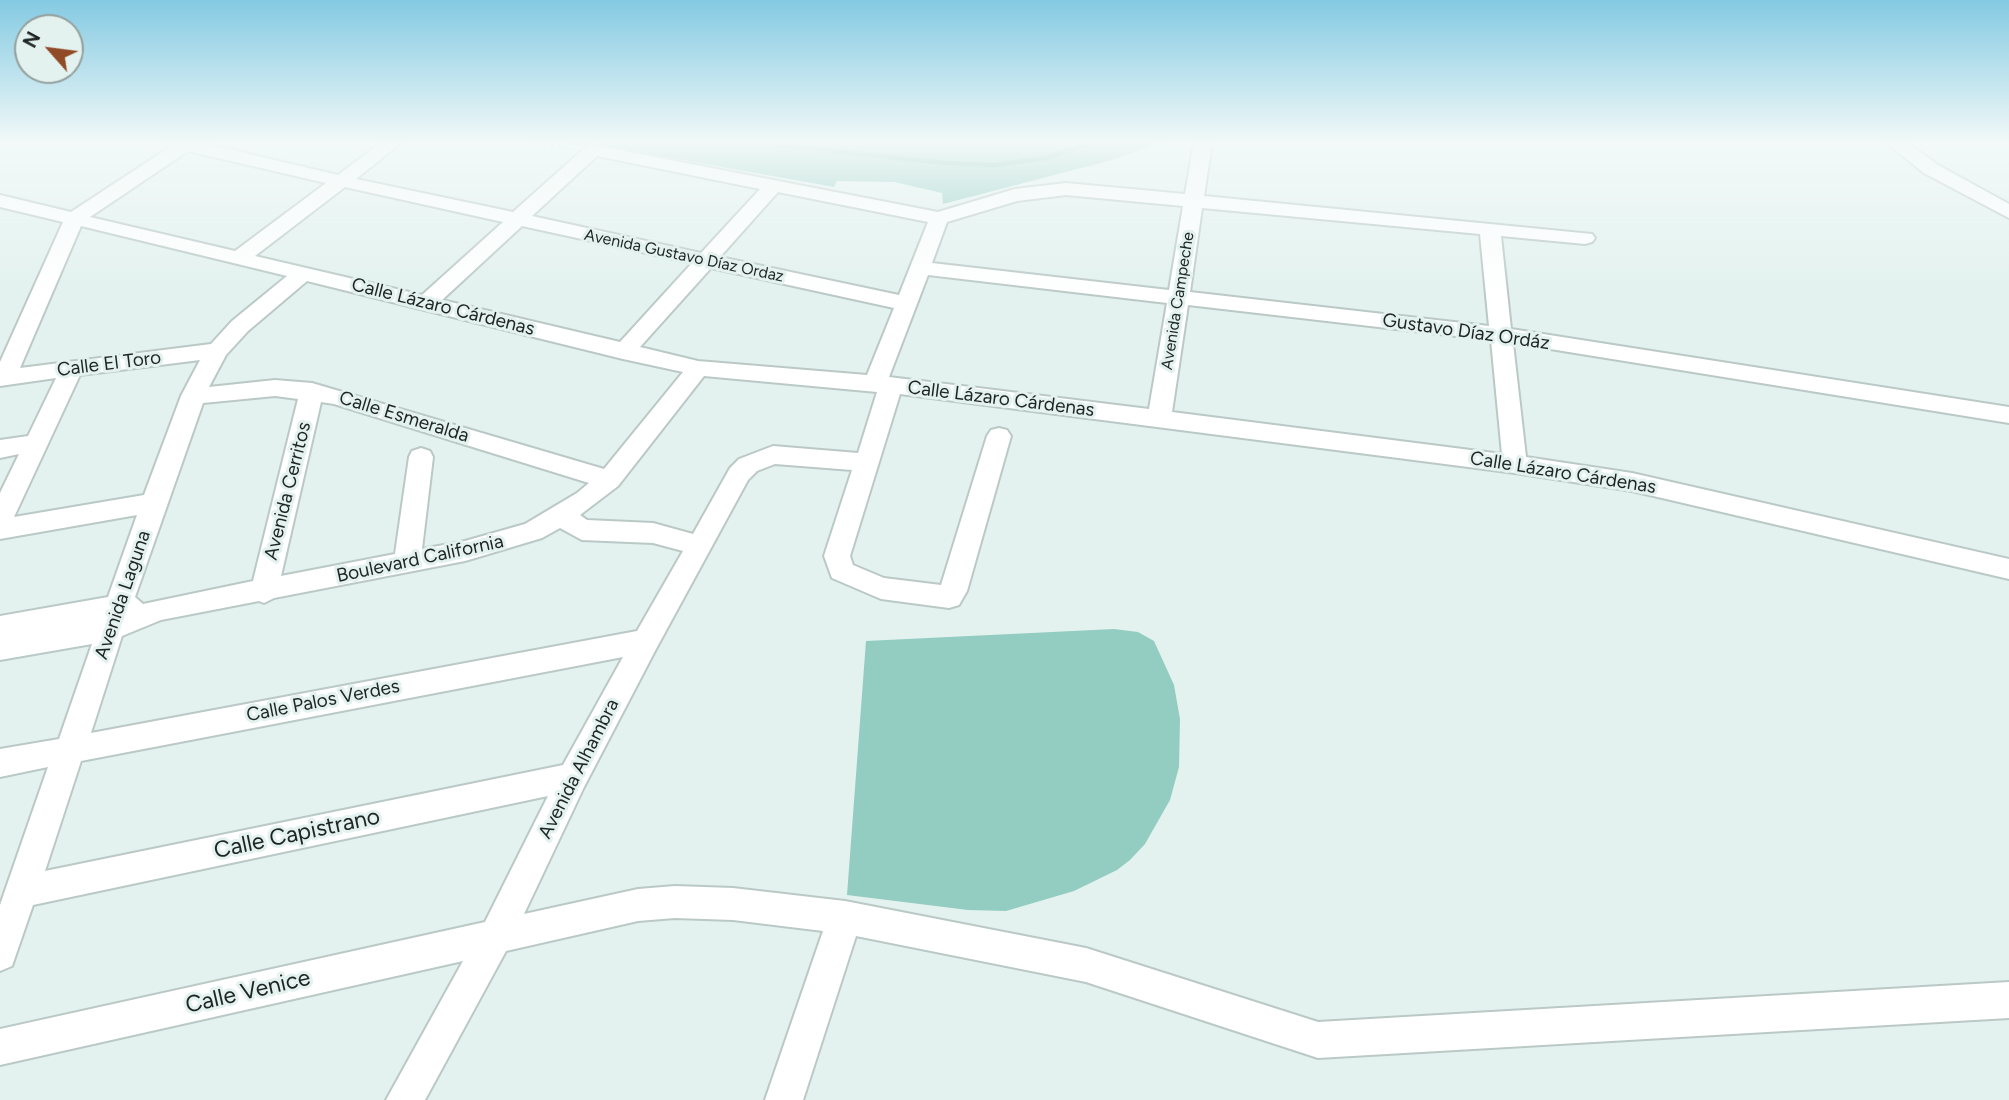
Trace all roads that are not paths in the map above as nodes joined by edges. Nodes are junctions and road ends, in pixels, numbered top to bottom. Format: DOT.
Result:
graph roads {
  1 [pos="110,193"];
  2 [pos="325,193"];
  3 [pos="398,193"];
  4 [pos="545,193"];
  5 [pos="766,193"];
  6 [pos="816,193"];
  7 [pos="1026,193"];
  8 [pos="1125,193"];
  9 [pos="1195,193"];
  10 [pos="1975,193"];
  11 [pos="1194,200"];
  12 [pos="0,201"];
  13 [pos="2009,212"];
  14 [pos="75,218"];
  15 [pos="939,218"];
  16 [pos="517,219"];
  17 [pos="1490,231"];
  18 [pos="1585,238"];
  19 [pos="239,258"];
  20 [pos="706,260"];
  21 [pos="921,268"];
  22 [pos="304,273"];
  23 [pos="1178,297"];
  24 [pos="426,303"];
  25 [pos="908,304"];
  26 [pos="1501,334"];
  27 [pos="218,350"];
  28 [pos="623,352"];
  29 [pos="698,368"];
  30 [pos="71,370"];
  31 [pos="2,378"];
  32 [pos="883,385"];
  33 [pos="312,391"];
  34 [pos="193,396"];
  35 [pos="2009,415"];
  36 [pos="1159,419"];
  37 [pos="999,436"];
  38 [pos="36,443"];
  39 [pos="0,449"];
  40 [pos="421,457"];
  41 [pos="867,462"];
  42 [pos="1515,464"];
  43 [pos="609,480"];
  44 [pos="154,503"];
  45 [pos="562,516"];
  46 [pos="0,519"];
  47 [pos="0,529"];
  48 [pos="698,545"];
  49 [pos="407,563"];
  50 [pos="2009,569"];
  51 [pos="264,592"];
  52 [pos="115,617"];
  53 [pos="0,627"];
  54 [pos="646,641"];
  55 [pos="0,648"];
  56 [pos="70,749"];
  57 [pos="0,763"];
  58 [pos="573,777"];
  59 [pos="21,892"];
  60 [pos="845,917"];
  61 [pos="496,936"];
  62 [pos="0,954"];
  63 [pos="2009,1000"];
  64 [pos="0,1047"];
  65 [pos="405,1100"];
  66 [pos="784,1100"];
  1 -- 14 [label="street"];
  2 -- 19 [label="street"];
  3 -- 16 [label="street, Avenida Gustavo Díaz Ordaz"];
  4 -- 16 [label="street"];
  5 -- 20 [label="street"];
  6 -- 15 [label="street"];
  7 -- 15 [label="street"];
  8 -- 11 [label="street"];
  9 -- 11 [label="street, Avenida Campeche"];
  10 -- 13 [label="street"];
  11 -- 17 [label="street"];
  11 -- 23 [label="street, Avenida Campeche"];
  12 -- 14 [label="street, Calle Lázaro Cárdenas"];
  14 -- 19 [label="street, Calle Lázaro Cárdenas"];
  14 -- 31 [label="street"];
  15 -- 21 [label="street"];
  16 -- 20 [label="street, Avenida Gustavo Díaz Ordaz"];
  16 -- 24 [label="street"];
  17 -- 18 [label="street"];
  17 -- 26 [label="street"];
  19 -- 22 [label="street, Calle Lázaro Cárdenas"];
  20 -- 25 [label="street, Avenida Gustavo Díaz Ordaz"];
  20 -- 28 [label="street"];
  21 -- 23 [label="street, Gustavo Díaz Ordáz"];
  21 -- 25 [label="street"];
  22 -- 24 [label="street, Calle Lázaro Cárdenas"];
  22 -- 27 [label="street, Avenida Laguna"];
  23 -- 26 [label="street, Gustavo Díaz Ordáz"];
  23 -- 36 [label="street, Avenida Campeche"];
  24 -- 28 [label="street, Calle Lázaro Cárdenas"];
  25 -- 32 [label="street"];
  26 -- 35 [label="street, Gustavo Díaz Ordáz"];
  26 -- 42 [label="street"];
  27 -- 30 [label="street, Calle El Toro"];
  27 -- 34 [label="street, Avenida Laguna"];
  28 -- 29 [label="street, Calle Lázaro Cárdenas"];
  29 -- 32 [label="street, Calle Lázaro Cárdenas"];
  29 -- 43 [label="street, Boulevard California"];
  30 -- 31 [label="street, Calle El Toro"];
  30 -- 38 [label="street"];
  32 -- 36 [label="street, Calle Lázaro Cárdenas"];
  32 -- 41 [label="street"];
  33 -- 34 [label="street, Calle Esmeralda"];
  33 -- 43 [label="street, Calle Esmeralda"];
  33 -- 51 [label="street, Avenida Cerritos"];
  34 -- 44 [label="street, Avenida Laguna"];
  36 -- 42 [label="street, Calle Lázaro Cárdenas"];
  37 -- 41 [label="street"];
  38 -- 39 [label="street"];
  38 -- 46 [label="street"];
  40 -- 49 [label="street"];
  41 -- 48 [label="street, Avenida Alhambra"];
  42 -- 50 [label="street, Calle Lázaro Cárdenas"];
  43 -- 45 [label="street, Boulevard California"];
  44 -- 47 [label="street"];
  44 -- 52 [label="street, Avenida Laguna"];
  45 -- 48 [label="street"];
  45 -- 49 [label="street, Boulevard California"];
  48 -- 54 [label="street, Avenida Alhambra"];
  49 -- 51 [label="street, Boulevard California"];
  51 -- 52 [label="street, Boulevard California"];
  52 -- 53 [label="street, Boulevard California"];
  52 -- 55 [label="street, Boulevard California"];
  52 -- 56 [label="street, Avenida Laguna"];
  54 -- 56 [label="street, Calle Palos Verdes"];
  54 -- 58 [label="street, Avenida Alhambra"];
  56 -- 57 [label="street, Calle Palos Verdes"];
  56 -- 59 [label="street, Avenida Laguna"];
  58 -- 59 [label="street, Calle Capistrano"];
  58 -- 61 [label="street, Avenida Alhambra"];
  59 -- 62 [label="street, Avenida Laguna"];
  60 -- 61 [label="street, Calle Venice"];
  60 -- 63 [label="street, Calle Venice"];
  60 -- 66 [label="street"];
  61 -- 64 [label="street, Calle Venice"];
  61 -- 65 [label="street, Avenida Alhambra"];
}
